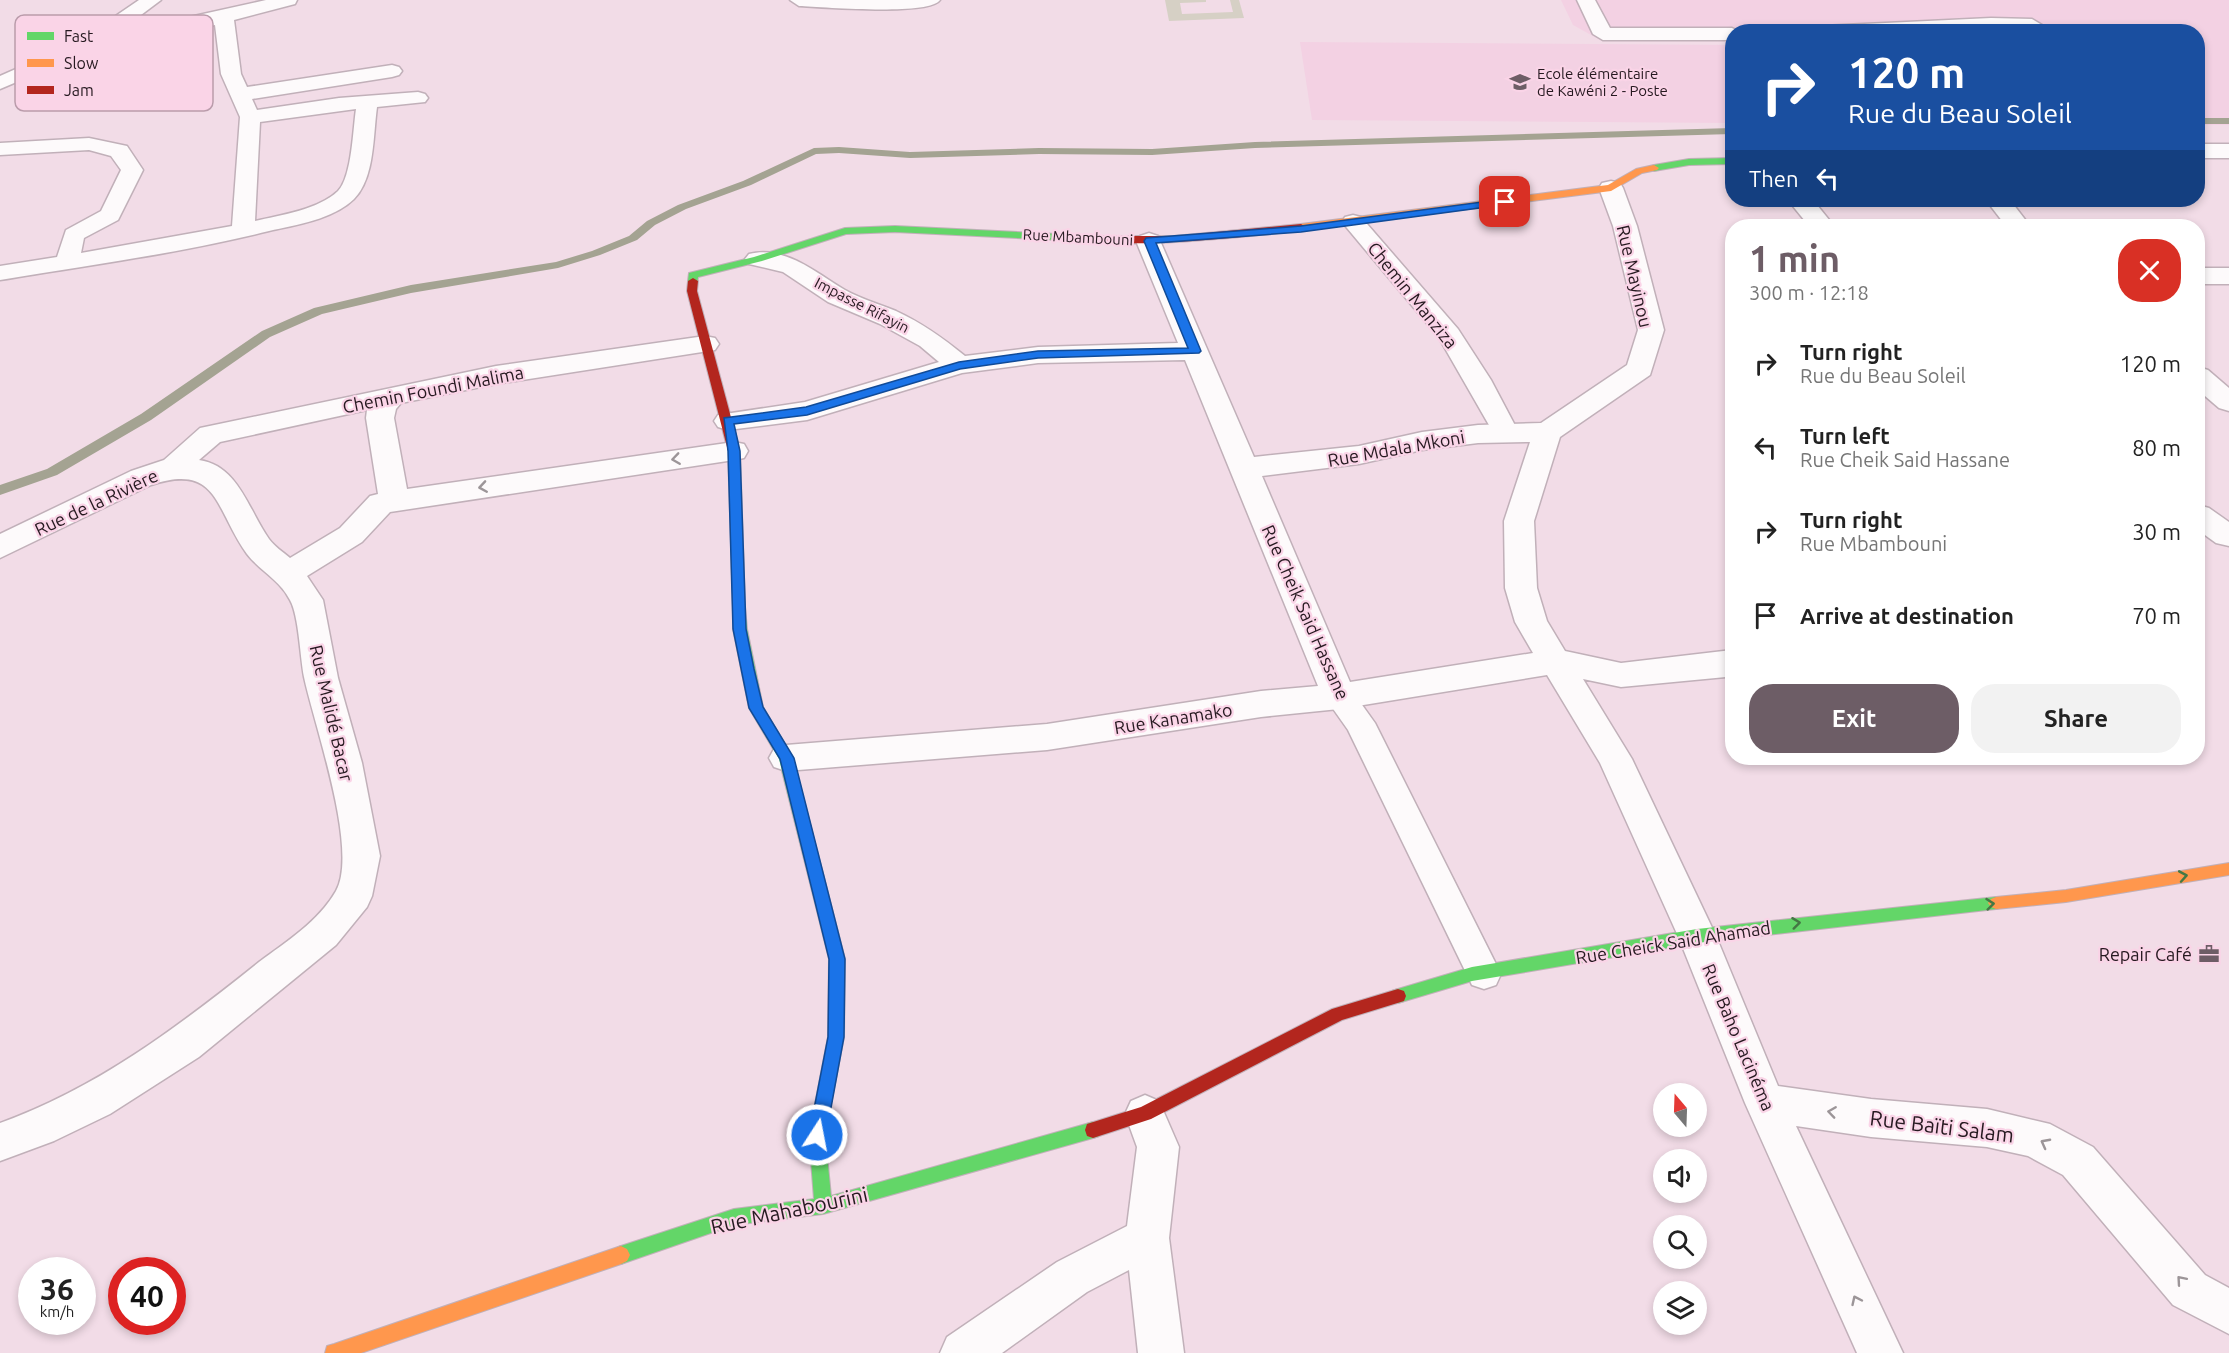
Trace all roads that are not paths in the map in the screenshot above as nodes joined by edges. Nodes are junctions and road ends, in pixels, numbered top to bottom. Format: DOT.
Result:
graph roads {
  1 [pos="152,0"];
  2 [pos="288,0"];
  3 [pos="799,0"];
  4 [pos="931,0"];
  5 [pos="1586,0"];
  6 [pos="130,15"];
  7 [pos="224,17"];
  8 [pos="213,19"];
  9 [pos="1725,34"];
  10 [pos="392,71"];
  11 [pos="15,76"];
  12 [pos="0,83"];
  13 [pos="238,95"];
  14 [pos="418,98"];
  15 [pos="367,102"];
  16 [pos="250,117"];
  17 [pos="0,149"];
  18 [pos="2205,151"];
  19 [pos="2229,151"];
  20 [pos="1725,160"];
  21 [pos="1611,188"];
  22 [pos="1806,207"];
  23 [pos="2003,207"];
  24 [pos="1816,219"];
  25 [pos="2013,219"];
  26 [pos="1353,222"];
  27 [pos="243,230"];
  28 [pos="1149,241"];
  29 [pos="758,259"];
  30 [pos="67,261"];
  31 [pos="0,273"];
  32 [pos="2205,276"];
  33 [pos="2229,276"];
  34 [pos="705,344"];
  35 [pos="1195,351"];
  36 [pos="959,365"];
  37 [pos="2205,382"];
  38 [pos="393,395"];
  39 [pos="2229,402"];
  40 [pos="728,421"];
  41 [pos="1547,432"];
  42 [pos="1506,433"];
  43 [pos="734,451"];
  44 [pos="174,467"];
  45 [pos="1244,468"];
  46 [pos="394,500"];
  47 [pos="2205,523"];
  48 [pos="2218,538"];
  49 [pos="0,548"];
  50 [pos="288,573"];
  51 [pos="1558,661"];
  52 [pos="1725,665"];
  53 [pos="1339,696"];
  54 [pos="786,758"];
  55 [pos="2229,869"];
  56 [pos="1697,936"];
  57 [pos="1484,974"];
  58 [pos="1766,1103"];
  59 [pos="1144,1114"];
  60 [pos="0,1142"];
  61 [pos="823,1206"];
  62 [pos="1147,1238"];
  63 [pos="2229,1312"];
  64 [pos="334,1353"];
  65 [pos="963,1353"];
  66 [pos="1161,1353"];
  67 [pos="1880,1353"];
  1 -- 6 [label="lane"];
  2 -- 7 [label="lane"];
  3 -- 4 [label="lane"];
  5 -- 9 [label="lane"];
  7 -- 8 [label="lane"];
  7 -- 13 [label="lane"];
  10 -- 13 [label="lane"];
  11 -- 12 [label="lane"];
  13 -- 16 [label="lane"];
  14 -- 15 [label="lane"];
  15 -- 16 [label="lane"];
  15 -- 27 [label="lane"];
  16 -- 27 [label="lane"];
  17 -- 30 [label="lane"];
  18 -- 19 [label="street"];
  20 -- 21 [label="street"];
  21 -- 26 [label="street, Rue Mbambouni"];
  21 -- 41 [label="street, Rue Mayinou"];
  22 -- 24 [label="street"];
  23 -- 25 [label="street"];
  26 -- 28 [label="street, Rue Mbambouni"];
  26 -- 42 [label="lane, Chemin Manziza"];
  27 -- 30 [label="lane"];
  28 -- 29 [label="street, Rue Mbambouni"];
  28 -- 35 [label="street, Rue Cheik Said Hassane"];
  29 -- 34 [label="street, Rue Mbambouni"];
  29 -- 36 [label="street, Impasse Rifayin"];
  30 -- 31 [label="lane"];
  32 -- 33 [label="street"];
  34 -- 38 [label="street, Chemin Foundi Malima"];
  34 -- 40 [label="street"];
  35 -- 36 [label="street"];
  35 -- 45 [label="street, Rue Cheik Said Hassane"];
  36 -- 40 [label="street"];
  37 -- 39 [label="street"];
  38 -- 44 [label="street, Chemin Foundi Malima"];
  38 -- 46 [label="street"];
  40 -- 43 [label="street"];
  41 -- 42 [label="street, Rue Mdala Mkoni"];
  41 -- 51 [label="street"];
  42 -- 45 [label="street, Rue Mdala Mkoni"];
  43 -- 46 [label="street, one-way"];
  43 -- 54 [label="street"];
  44 -- 49 [label="street, Rue de la Rivière"];
  44 -- 50 [label="street, Rue de la Rivière"];
  45 -- 53 [label="street, Rue Cheik Said Hassane"];
  46 -- 50 [label="street"];
  47 -- 48 [label="street"];
  50 -- 60 [label="street, Rue Malidé Bacar"];
  51 -- 52 [label="street"];
  51 -- 53 [label="street, Rue Kanamako"];
  51 -- 56 [label="street, Rue Baho Lacinéma"];
  53 -- 54 [label="street, Rue Kanamako"];
  53 -- 57 [label="lane, Rue Cheik Said Hassane"];
  54 -- 61 [label="street"];
  56 -- 55 [label="street, Rue Cheick Said Ahamad, one-way"];
  56 -- 57 [label="street, Rue Cheick Said Ahamad"];
  56 -- 58 [label="street, Rue Baho Lacinéma"];
  57 -- 59 [label="street, Rue Cheick Said Ahamad"];
  63 -- 58 [label="street, Rue Baïti Salam, one-way"];
  67 -- 58 [label="street, Rue Baho Lacinéma, one-way"];
  59 -- 61 [label="street, Rue Mahabourini"];
  59 -- 62 [label="street"];
  61 -- 64 [label="street, Rue Mahabourini"];
  62 -- 65 [label="street"];
  62 -- 66 [label="street"];
}
